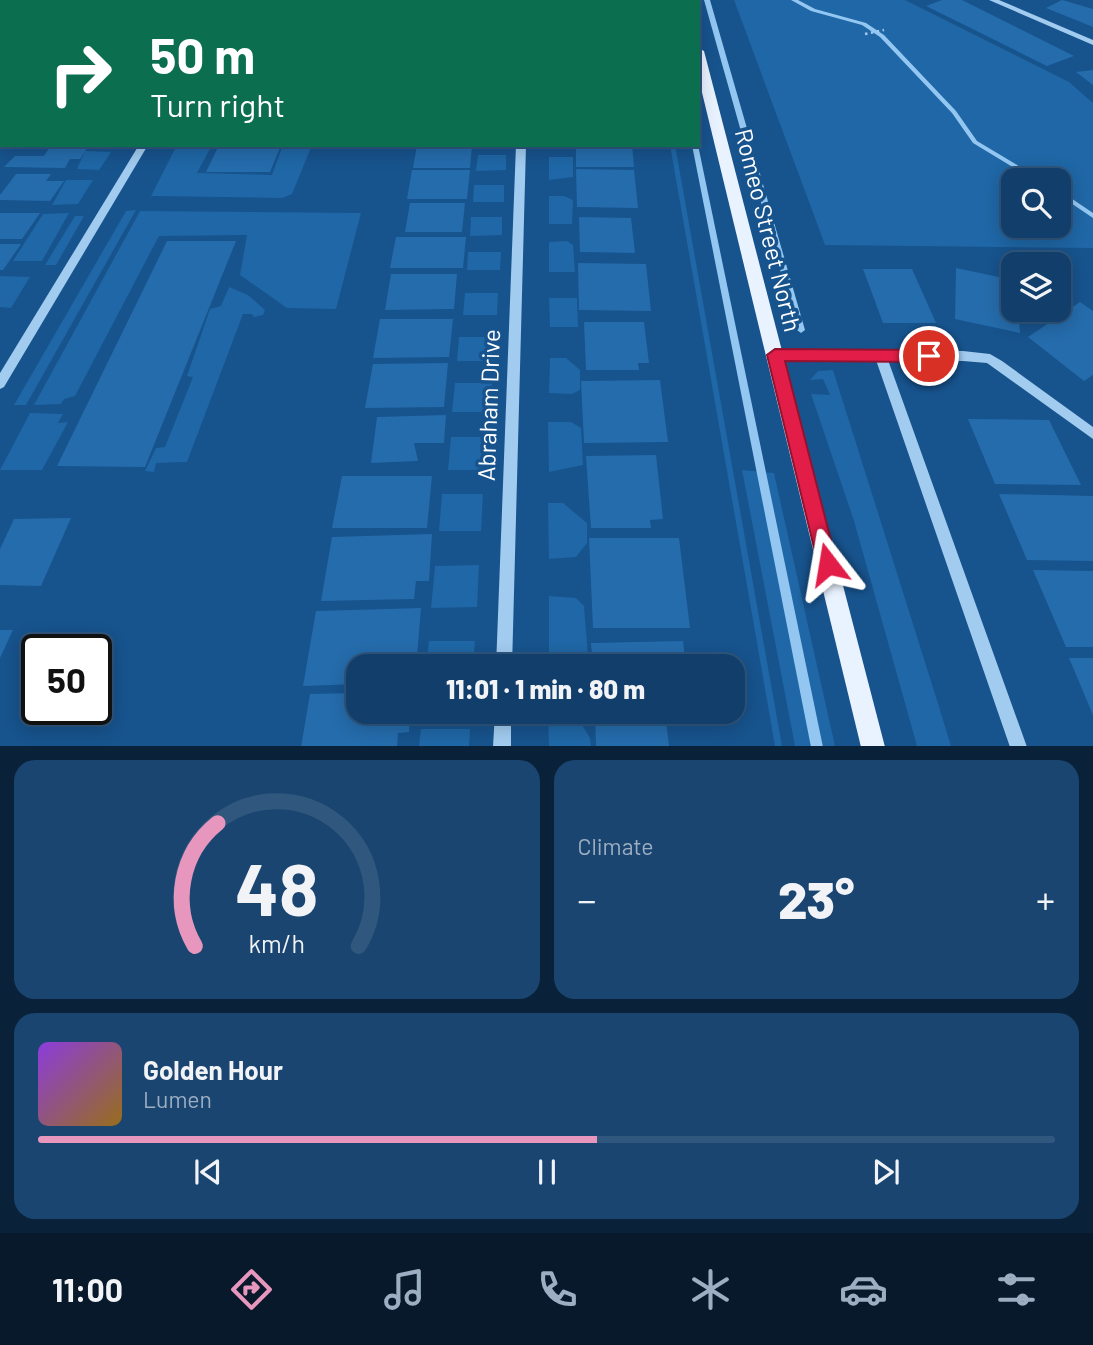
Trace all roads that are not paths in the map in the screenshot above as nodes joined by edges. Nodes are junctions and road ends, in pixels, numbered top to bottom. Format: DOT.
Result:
graph roads {
  1 [pos="993,0"];
  2 [pos="1093,43"];
  3 [pos="700,59"];
  4 [pos="143,147"];
  5 [pos="521,147"];
  6 [pos="775,355"];
  7 [pos="881,357"];
  8 [pos="0,384"];
  9 [pos="1093,434"];
  10 [pos="504,654"];
  11 [pos="503,724"];
  12 [pos="502,746"];
  13 [pos="873,746"];
  14 [pos="1019,746"];
  1 -- 2 [label="street"];
  3 -- 6 [label="main road, Romeo Street North"];
  4 -- 8 [label="street"];
  5 -- 10 [label="street, Abraham Drive"];
  6 -- 7 [label="street"];
  6 -- 13 [label="main road, Romeo Street North"];
  7 -- 9 [label="street"];
  7 -- 14 [label="street"];
  11 -- 12 [label="street"];
}
